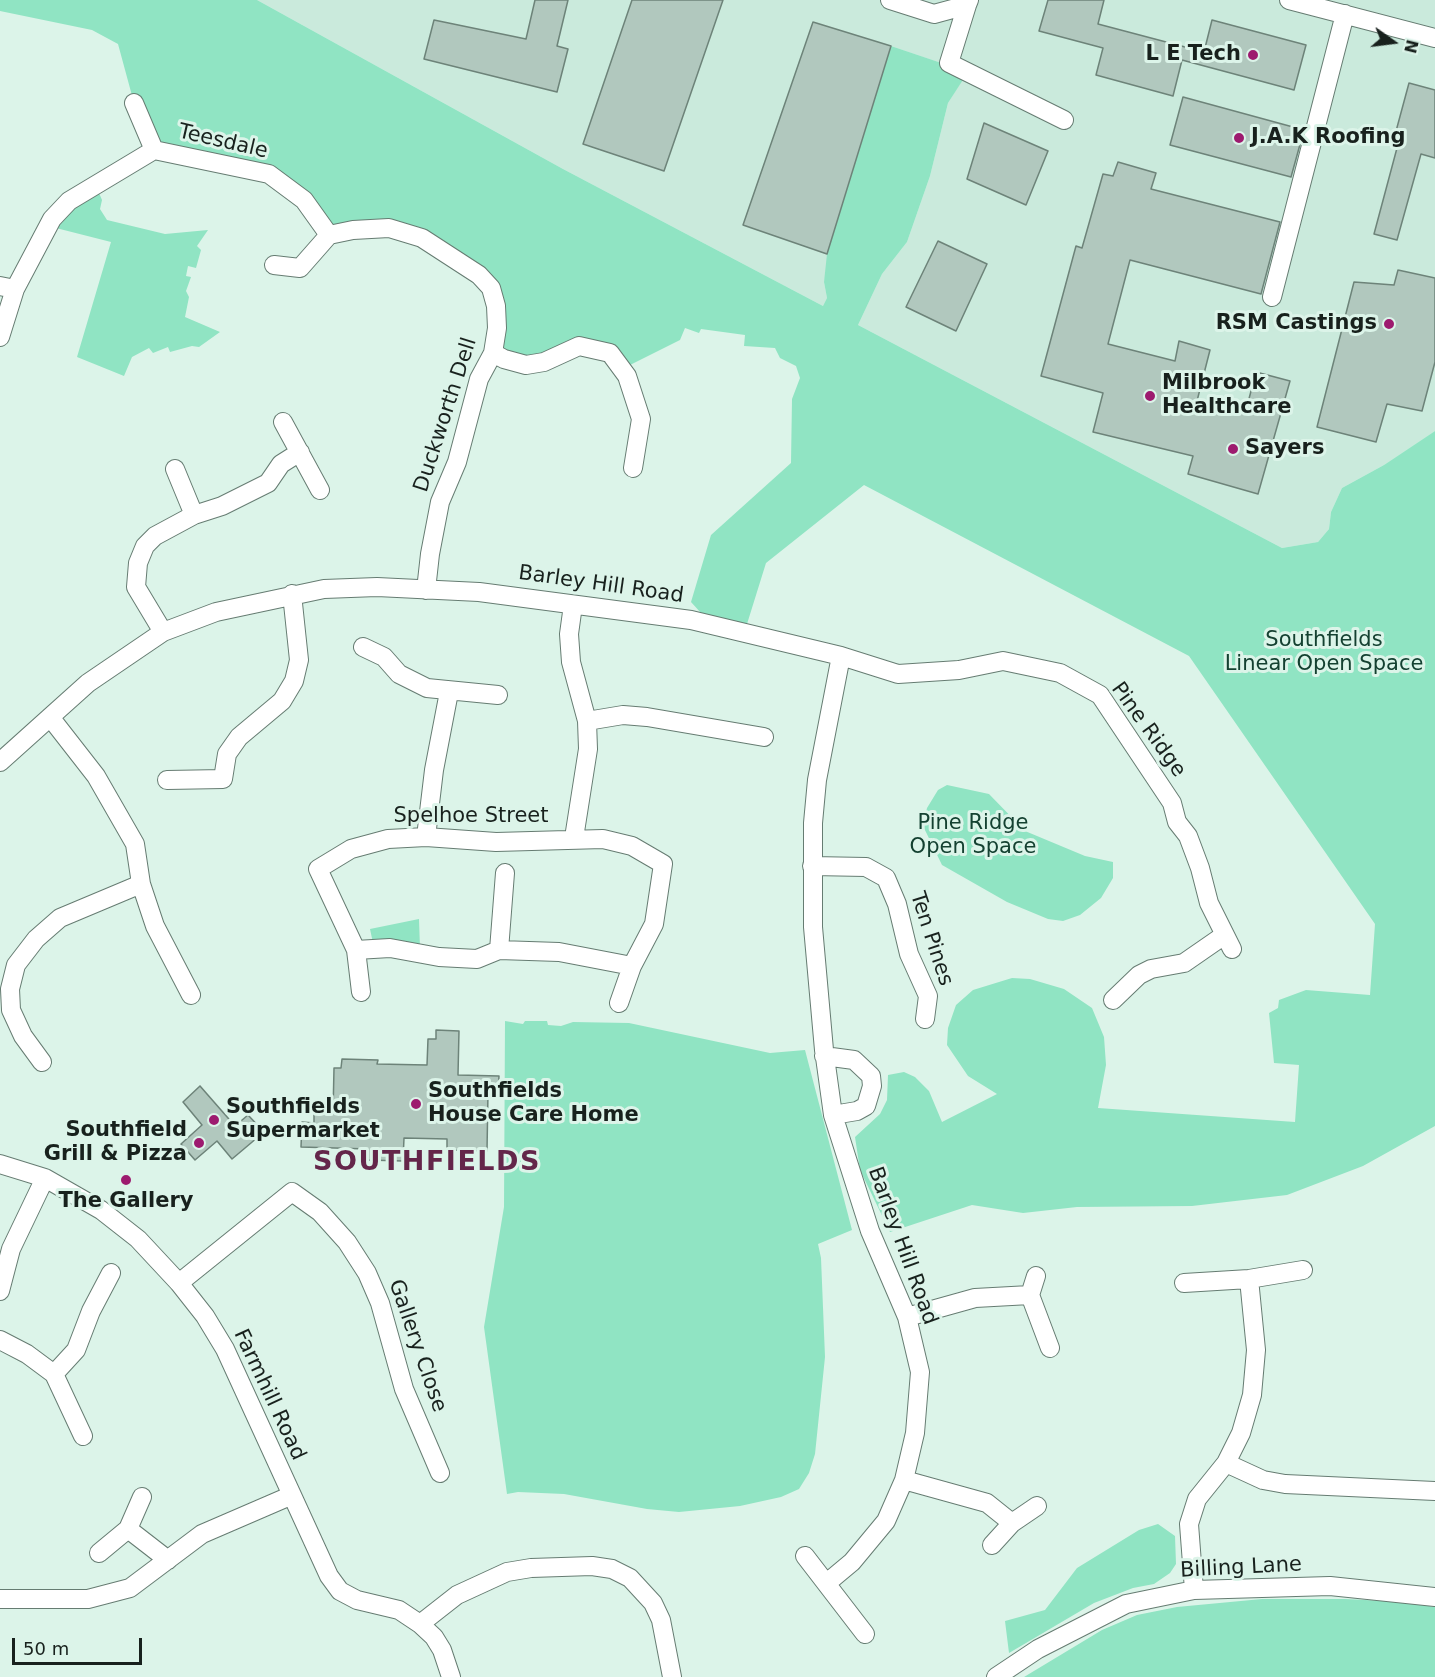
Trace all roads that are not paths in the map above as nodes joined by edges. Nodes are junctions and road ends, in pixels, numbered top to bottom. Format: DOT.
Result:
graph roads {
  1 [pos="890,0"];
  2 [pos="1289,0"];
  3 [pos="968,3"];
  4 [pos="1345,14"];
  5 [pos="1435,38"];
  6 [pos="134,104"];
  7 [pos="1064,120"];
  8 [pos="154,150"];
  9 [pos="329,235"];
  10 [pos="274,265"];
  11 [pos="8,288"];
  12 [pos="1272,297"];
  13 [pos="0,337"];
  14 [pos="493,353"];
  15 [pos="283,422"];
  16 [pos="300,452"];
  17 [pos="633,468"];
  18 [pos="175,469"];
  19 [pos="320,490"];
  20 [pos="194,515"];
  21 [pos="426,590"];
  22 [pos="292,594"];
  23 [pos="573,605"];
  24 [pos="163,632"];
  25 [pos="363,647"];
  26 [pos="842,656"];
  27 [pos="449,692"];
  28 [pos="498,695"];
  29 [pos="50,717"];
  30 [pos="586,721"];
  31 [pos="764,737"];
  32 [pos="0,762"];
  33 [pos="167,780"];
  34 [pos="426,837"];
  35 [pos="574,838"];
  36 [pos="812,866"];
  37 [pos="505,873"];
  38 [pos="141,884"];
  39 [pos="356,950"];
  40 [pos="499,950"];
  41 [pos="632,966"];
  42 [pos="361,992"];
  43 [pos="191,994"];
  44 [pos="1113,1000"];
  45 [pos="619,1004"];
  46 [pos="925,1019"];
  47 [pos="824,1056"];
  48 [pos="42,1062"];
  49 [pos="833,1115"];
  50 [pos="0,1164"];
  51 [pos="45,1178"];
  52 [pos="1303,1270"];
  53 [pos="111,1273"];
  54 [pos="1036,1276"];
  55 [pos="1249,1280"];
  56 [pos="179,1283"];
  57 [pos="1184,1283"];
  58 [pos="0,1291"];
  59 [pos="1030,1295"];
  60 [pos="907,1317"];
  61 [pos="0,1340"];
  62 [pos="1050,1348"];
  63 [pos="54,1374"];
  64 [pos="83,1436"];
  65 [pos="1226,1463"];
  66 [pos="440,1473"];
  67 [pos="904,1480"];
  68 [pos="1435,1491"];
  69 [pos="290,1496"];
  70 [pos="142,1497"];
  71 [pos="1037,1506"];
  72 [pos="1012,1523"];
  73 [pos="128,1529"];
  74 [pos="992,1545"];
  75 [pos="99,1553"];
  76 [pos="805,1556"];
  77 [pos="168,1560"];
  78 [pos="828,1582"];
  79 [pos="1194,1590"];
  80 [pos="1435,1597"];
  81 [pos="0,1599"];
  82 [pos="420,1624"];
  83 [pos="865,1634"];
  84 [pos="451,1677"];
  85 [pos="672,1677"];
  86 [pos="996,1677"];
  1 -- 3 [label="street"];
  2 -- 4 [label="street"];
  3 -- 7 [label="street"];
  4 -- 5 [label="street"];
  4 -- 12 [label="street"];
  6 -- 8 [label="street, Teesdale"];
  8 -- 9 [label="street, Teesdale"];
  8 -- 11 [label="street, Teesdale"];
  9 -- 10 [label="street"];
  9 -- 14 [label="street, Duckworth Dell"];
  11 -- 13 [label="street, Teesdale"];
  14 -- 17 [label="street"];
  14 -- 21 [label="street, Duckworth Dell"];
  15 -- 16 [label="street"];
  16 -- 19 [label="street"];
  16 -- 20 [label="street"];
  18 -- 20 [label="street"];
  20 -- 24 [label="street"];
  21 -- 22 [label="street, Barley Hill Road"];
  21 -- 23 [label="street, Barley Hill Road"];
  22 -- 24 [label="street, Barley Hill Road"];
  22 -- 33 [label="street"];
  23 -- 26 [label="street, Barley Hill Road"];
  23 -- 30 [label="street, Spelhoe Street"];
  24 -- 29 [label="street, Barley Hill Road"];
  25 -- 27 [label="street"];
  26 -- 36 [label="street, Barley Hill Road"];
  26 -- 44 [label="street, Pine Ridge"];
  27 -- 28 [label="street"];
  27 -- 34 [label="street"];
  29 -- 32 [label="street, Barley Hill Road"];
  29 -- 38 [label="street"];
  30 -- 31 [label="street"];
  30 -- 35 [label="street, Spelhoe Street"];
  34 -- 35 [label="street, Spelhoe Street"];
  34 -- 39 [label="street, Spelhoe Street"];
  35 -- 41 [label="street"];
  36 -- 46 [label="street, Ten Pines"];
  36 -- 47 [label="street, Barley Hill Road"];
  37 -- 40 [label="street"];
  38 -- 43 [label="street"];
  38 -- 48 [label="street"];
  39 -- 40 [label="street"];
  39 -- 42 [label="street"];
  40 -- 41 [label="street"];
  41 -- 45 [label="street"];
  47 -- 49 [label="street, Barley Hill Road"];
  47 -- 49 [label="street"];
  49 -- 60 [label="street, Barley Hill Road"];
  50 -- 51 [label="street, Farmhill Road"];
  51 -- 56 [label="street, Farmhill Road"];
  51 -- 58 [label="street"];
  52 -- 55 [label="street"];
  53 -- 63 [label="street"];
  54 -- 59 [label="street"];
  55 -- 57 [label="street"];
  55 -- 65 [label="street"];
  56 -- 66 [label="street, Gallery Close"];
  56 -- 69 [label="street, Farmhill Road"];
  59 -- 60 [label="street"];
  59 -- 62 [label="street"];
  60 -- 67 [label="street, Barley Hill Road"];
  61 -- 63 [label="street"];
  63 -- 64 [label="street"];
  65 -- 68 [label="street"];
  65 -- 79 [label="street"];
  67 -- 72 [label="street"];
  67 -- 78 [label="street, Barley Hill Road"];
  69 -- 77 [label="street"];
  69 -- 82 [label="street, Farmhill Road"];
  70 -- 73 [label="street"];
  71 -- 72 [label="street"];
  72 -- 74 [label="street"];
  73 -- 75 [label="street"];
  73 -- 77 [label="street"];
  76 -- 78 [label="street"];
  77 -- 81 [label="street"];
  78 -- 83 [label="street"];
  79 -- 80 [label="street, Billing Lane"];
  79 -- 86 [label="street, Billing Lane"];
  82 -- 84 [label="street, Farmhill Road"];
  82 -- 85 [label="street"];
}
